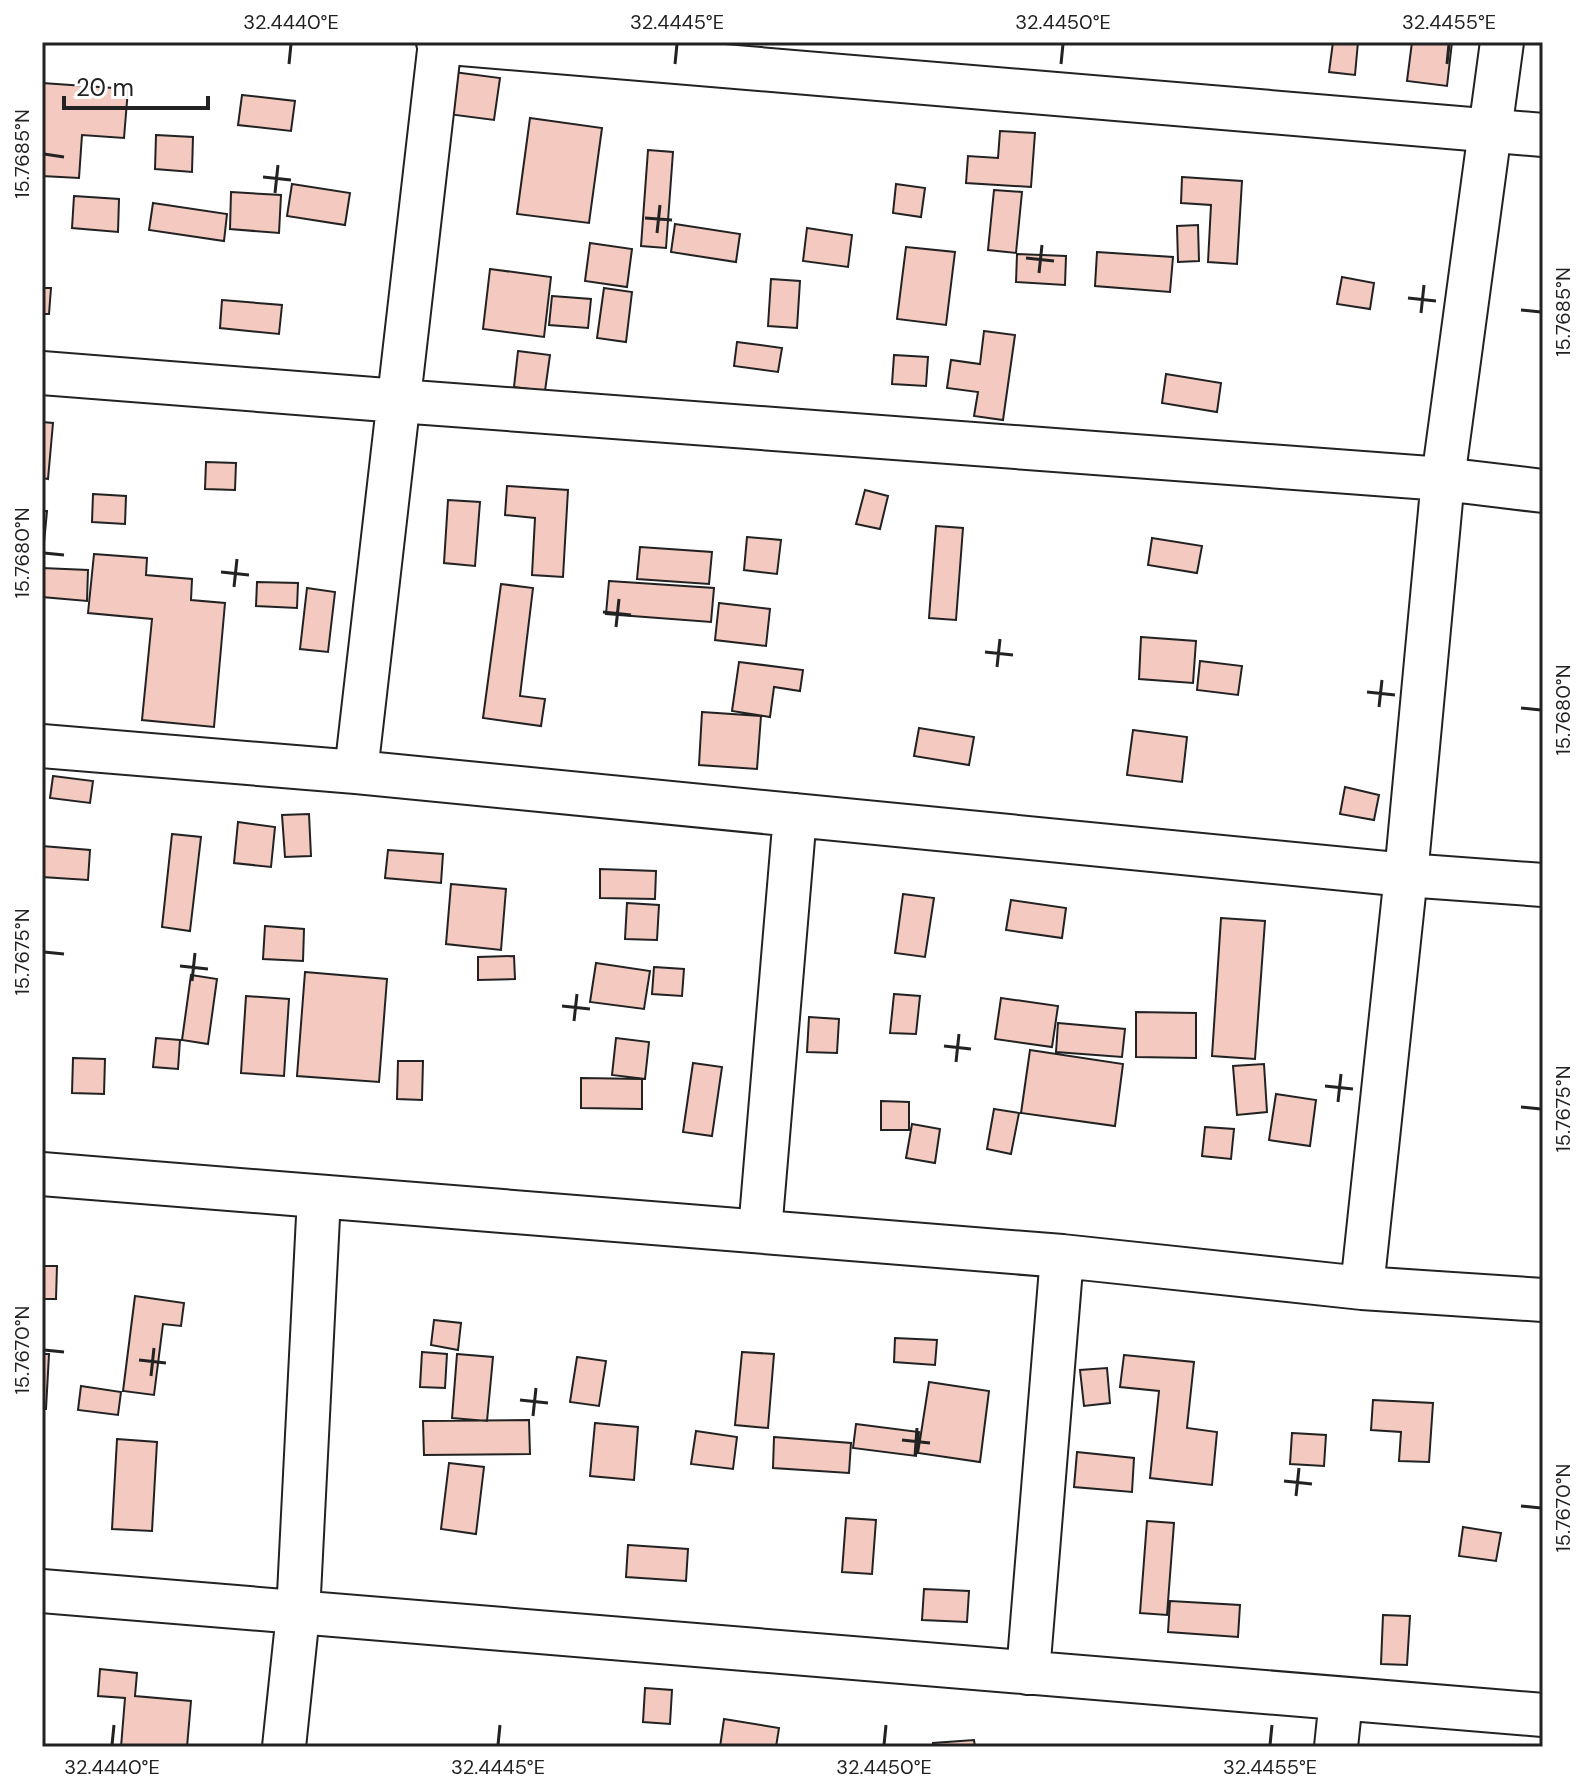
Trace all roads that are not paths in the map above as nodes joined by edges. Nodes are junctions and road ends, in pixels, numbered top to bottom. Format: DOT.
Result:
graph roads {
  1 [pos="439,42"];
  2 [pos="1502,42"];
  3 [pos="1491,131"];
  4 [pos="1543,135"];
  5 [pos="42,373"];
  6 [pos="399,401"];
  7 [pos="1443,479"];
  8 [pos="1543,491"];
  9 [pos="42,746"];
  10 [pos="356,772"];
  11 [pos="795,815"];
  12 [pos="1406,875"];
  13 [pos="1543,885"];
  14 [pos="42,1174"];
  15 [pos="319,1197"];
  16 [pos="760,1231"];
  17 [pos="1062,1256"];
  18 [pos="1362,1288"];
  19 [pos="1543,1300"];
  20 [pos="42,1591"];
  21 [pos="298,1614"];
  22 [pos="1028,1673"];
  23 [pos="1341,1699"];
  24 [pos="1543,1715"];
  25 [pos="284,1747"];
  26 [pos="1336,1747"];
  1 -- 3 [label="street"];
  1 -- 6 [label="street"];
  2 -- 3 [label="street"];
  3 -- 4 [label="street"];
  3 -- 7 [label="street"];
  5 -- 6 [label="street"];
  6 -- 7 [label="street"];
  6 -- 10 [label="street"];
  7 -- 8 [label="street"];
  7 -- 12 [label="street"];
  9 -- 10 [label="street"];
  10 -- 11 [label="street"];
  11 -- 12 [label="street"];
  11 -- 16 [label="street"];
  12 -- 13 [label="street"];
  12 -- 18 [label="street"];
  14 -- 15 [label="street"];
  15 -- 16 [label="street"];
  15 -- 21 [label="street"];
  16 -- 17 [label="street"];
  17 -- 18 [label="street"];
  17 -- 22 [label="street"];
  18 -- 19 [label="street"];
  20 -- 21 [label="street"];
  21 -- 22 [label="street"];
  21 -- 25 [label="street"];
  22 -- 23 [label="street"];
  23 -- 24 [label="street"];
  23 -- 26 [label="street"];
}
